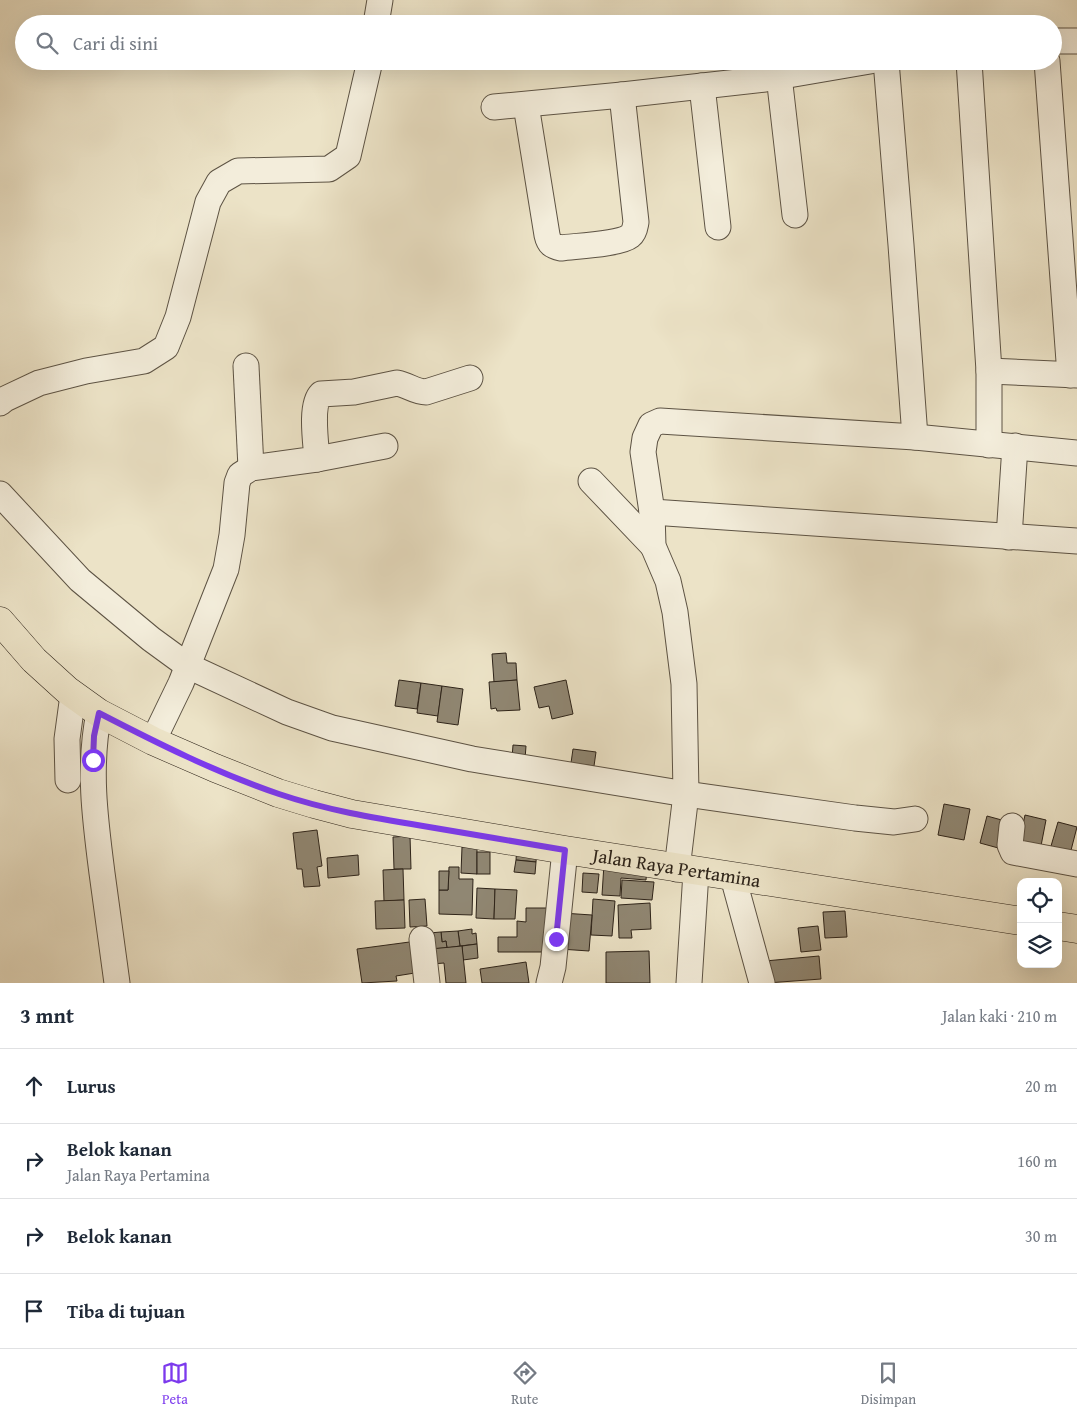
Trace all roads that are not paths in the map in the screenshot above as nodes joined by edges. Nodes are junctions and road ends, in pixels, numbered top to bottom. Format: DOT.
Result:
graph roads {
  1 [pos="380,0"];
  2 [pos="378,15"];
  3 [pos="1062,41"];
  4 [pos="1077,41"];
  5 [pos="368,70"];
  6 [pos="815,70"];
  7 [pos="887,70"];
  8 [pos="970,70"];
  9 [pos="1048,70"];
  10 [pos="779,76"];
  11 [pos="702,86"];
  12 [pos="622,95"];
  13 [pos="526,105"];
  14 [pos="494,107"];
  15 [pos="794,215"];
  16 [pos="718,227"];
  17 [pos="246,366"];
  18 [pos="989,371"];
  19 [pos="1074,375"];
  20 [pos="470,378"];
  21 [pos="0,403"];
  22 [pos="915,437"];
  23 [pos="989,445"];
  24 [pos="385,446"];
  25 [pos="1015,446"];
  26 [pos="1077,453"];
  27 [pos="317,458"];
  28 [pos="251,468"];
  29 [pos="592,481"];
  30 [pos="0,494"];
  31 [pos="652,512"];
  32 [pos="1009,538"];
  33 [pos="1077,541"];
  34 [pos="653,546"];
  35 [pos="0,621"];
  36 [pos="185,674"];
  37 [pos="73,695"];
  38 [pos="99,713"];
  39 [pos="159,731"];
  40 [pos="68,780"];
  41 [pos="685,799"];
  42 [pos="915,819"];
  43 [pos="1012,826"];
  44 [pos="565,850"];
  45 [pos="1077,864"];
  46 [pos="683,866"];
  47 [pos="733,877"];
  48 [pos="1017,920"];
  49 [pos="1062,927"];
  50 [pos="1077,929"];
  51 [pos="422,939"];
  52 [pos="117,983"];
  53 [pos="427,983"];
  54 [pos="549,983"];
  55 [pos="689,983"];
  56 [pos="762,983"];
  1 -- 2 [label="street"];
  3 -- 4 [label="street"];
  5 -- 21 [label="street"];
  6 -- 10 [label="street"];
  7 -- 22 [label="street"];
  8 -- 18 [label="street"];
  9 -- 19 [label="street"];
  10 -- 11 [label="street"];
  10 -- 15 [label="street"];
  11 -- 12 [label="street"];
  11 -- 16 [label="street"];
  12 -- 13 [label="street"];
  12 -- 13 [label="street"];
  13 -- 14 [label="street"];
  17 -- 28 [label="street"];
  18 -- 19 [label="street"];
  18 -- 23 [label="street"];
  20 -- 27 [label="street"];
  22 -- 23 [label="street"];
  22 -- 31 [label="street"];
  23 -- 25 [label="street"];
  24 -- 27 [label="street"];
  25 -- 26 [label="street"];
  25 -- 32 [label="street"];
  27 -- 28 [label="street"];
  28 -- 36 [label="street"];
  29 -- 34 [label="street"];
  30 -- 36 [label="street"];
  31 -- 32 [label="street"];
  31 -- 34 [label="street"];
  32 -- 33 [label="street"];
  34 -- 41 [label="street"];
  35 -- 37 [label="main road, Jalan Raya Pertamina"];
  36 -- 39 [label="street"];
  36 -- 41 [label="street"];
  37 -- 38 [label="main road, Jalan Raya Pertamina"];
  37 -- 40 [label="street"];
  38 -- 39 [label="main road, Jalan Raya Pertamina"];
  38 -- 52 [label="street"];
  39 -- 44 [label="main road, Jalan Raya Pertamina"];
  41 -- 42 [label="street"];
  41 -- 46 [label="street"];
  43 -- 45 [label="street"];
  44 -- 46 [label="main road, Jalan Raya Pertamina"];
  44 -- 54 [label="street"];
  46 -- 47 [label="main road, Jalan Raya Pertamina"];
  46 -- 55 [label="street"];
  47 -- 48 [label="main road, Jalan Raya Pertamina"];
  47 -- 56 [label="street"];
  49 -- 50 [label="main road"];
  51 -- 53 [label="street"];
}
